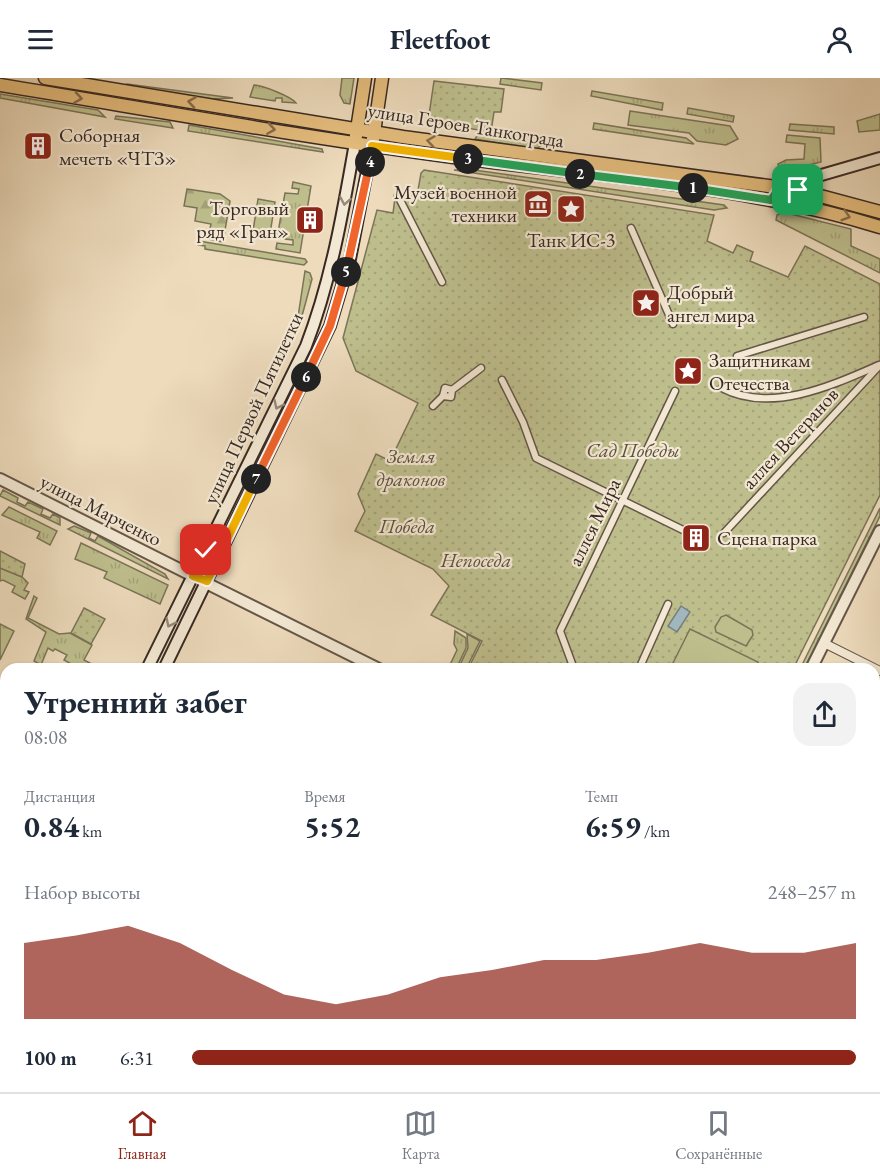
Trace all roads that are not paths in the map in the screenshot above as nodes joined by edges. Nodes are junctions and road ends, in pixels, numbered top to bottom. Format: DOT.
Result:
graph roads {
  1 [pos="45,78"];
  2 [pos="365,78"];
  3 [pos="382,78"];
  4 [pos="0,85"];
  5 [pos="116,85"];
  6 [pos="113,104"];
  7 [pos="357,129"];
  8 [pos="374,132"];
  9 [pos="355,143"];
  10 [pos="372,146"];
  11 [pos="880,158"];
  12 [pos="780,187"];
  13 [pos="398,196"];
  14 [pos="771,200"];
  15 [pos="880,212"];
  16 [pos="880,227"];
  17 [pos="631,228"];
  18 [pos="442,282"];
  19 [pos="864,317"];
  20 [pos="673,324"];
  21 [pos="737,356"];
  22 [pos="880,365"];
  23 [pos="481,368"];
  24 [pos="502,380"];
  25 [pos="722,388"];
  26 [pos="675,391"];
  27 [pos="433,406"];
  28 [pos="0,479"];
  29 [pos="622,501"];
  30 [pos="683,530"];
  31 [pos="880,531"];
  32 [pos="724,533"];
  33 [pos="193,576"];
  34 [pos="206,583"];
  35 [pos="668,604"];
  36 [pos="824,643"];
  37 [pos="150,663"];
  38 [pos="167,663"];
  39 [pos="367,663"];
  40 [pos="572,663"];
  41 [pos="642,663"];
  42 [pos="814,663"];
  43 [pos="865,663"];
  1 -- 5 [label="main road, улица Героев Танкограда"];
  2 -- 7 [label="main road, улица Первой Пятилетки"];
  3 -- 8 [label="main road, улица Первой Пятилетки"];
  4 -- 6 [label="main road, улица Героев Танкограда, one-way"];
  5 -- 6 [label="main road"];
  7 -- 5 [label="main road, улица Героев Танкограда, one-way"];
  6 -- 9 [label="main road, улица Героев Танкограда, one-way"];
  7 -- 8 [label="main road, улица Героев Танкограда"];
  7 -- 9 [label="main road, улица Первой Пятилетки"];
  8 -- 10 [label="main road, улица Первой Пятилетки"];
  12 -- 8 [label="main road, улица Героев Танкограда, one-way"];
  9 -- 10 [label="main road, улица Героев Танкограда"];
  9 -- 33 [label="main road, улица Первой Пятилетки, one-way"];
  10 -- 14 [label="main road, улица Героев Танкограда"];
  10 -- 34 [label="main road, улица Первой Пятилетки"];
  11 -- 12 [label="main road, улица Героев Танкограда"];
  12 -- 14 [label="main road"];
  12 -- 15 [label="main road"];
  13 -- 18 [label="street"];
  14 -- 16 [label="main road, улица Героев Танкограда, one-way"];
  17 -- 20 [label="street"];
  19 -- 21 [label="street"];
  22 -- 25 [label="street"];
  22 -- 32 [label="street, аллея Ветеранов"];
  23 -- 27 [label="street"];
  24 -- 29 [label="street"];
  26 -- 29 [label="street, аллея Мира"];
  28 -- 33 [label="main road, улица Марченко"];
  29 -- 30 [label="street"];
  29 -- 40 [label="street, аллея Мира"];
  31 -- 36 [label="main road"];
  33 -- 34 [label="main road, улица Марченко"];
  33 -- 37 [label="main road, улица Первой Пятилетки, one-way"];
  34 -- 38 [label="main road, улица Первой Пятилетки"];
  34 -- 39 [label="main road, улица Марченко"];
  35 -- 41 [label="street"];
  36 -- 42 [label="main road"];
  36 -- 43 [label="street"];
}
